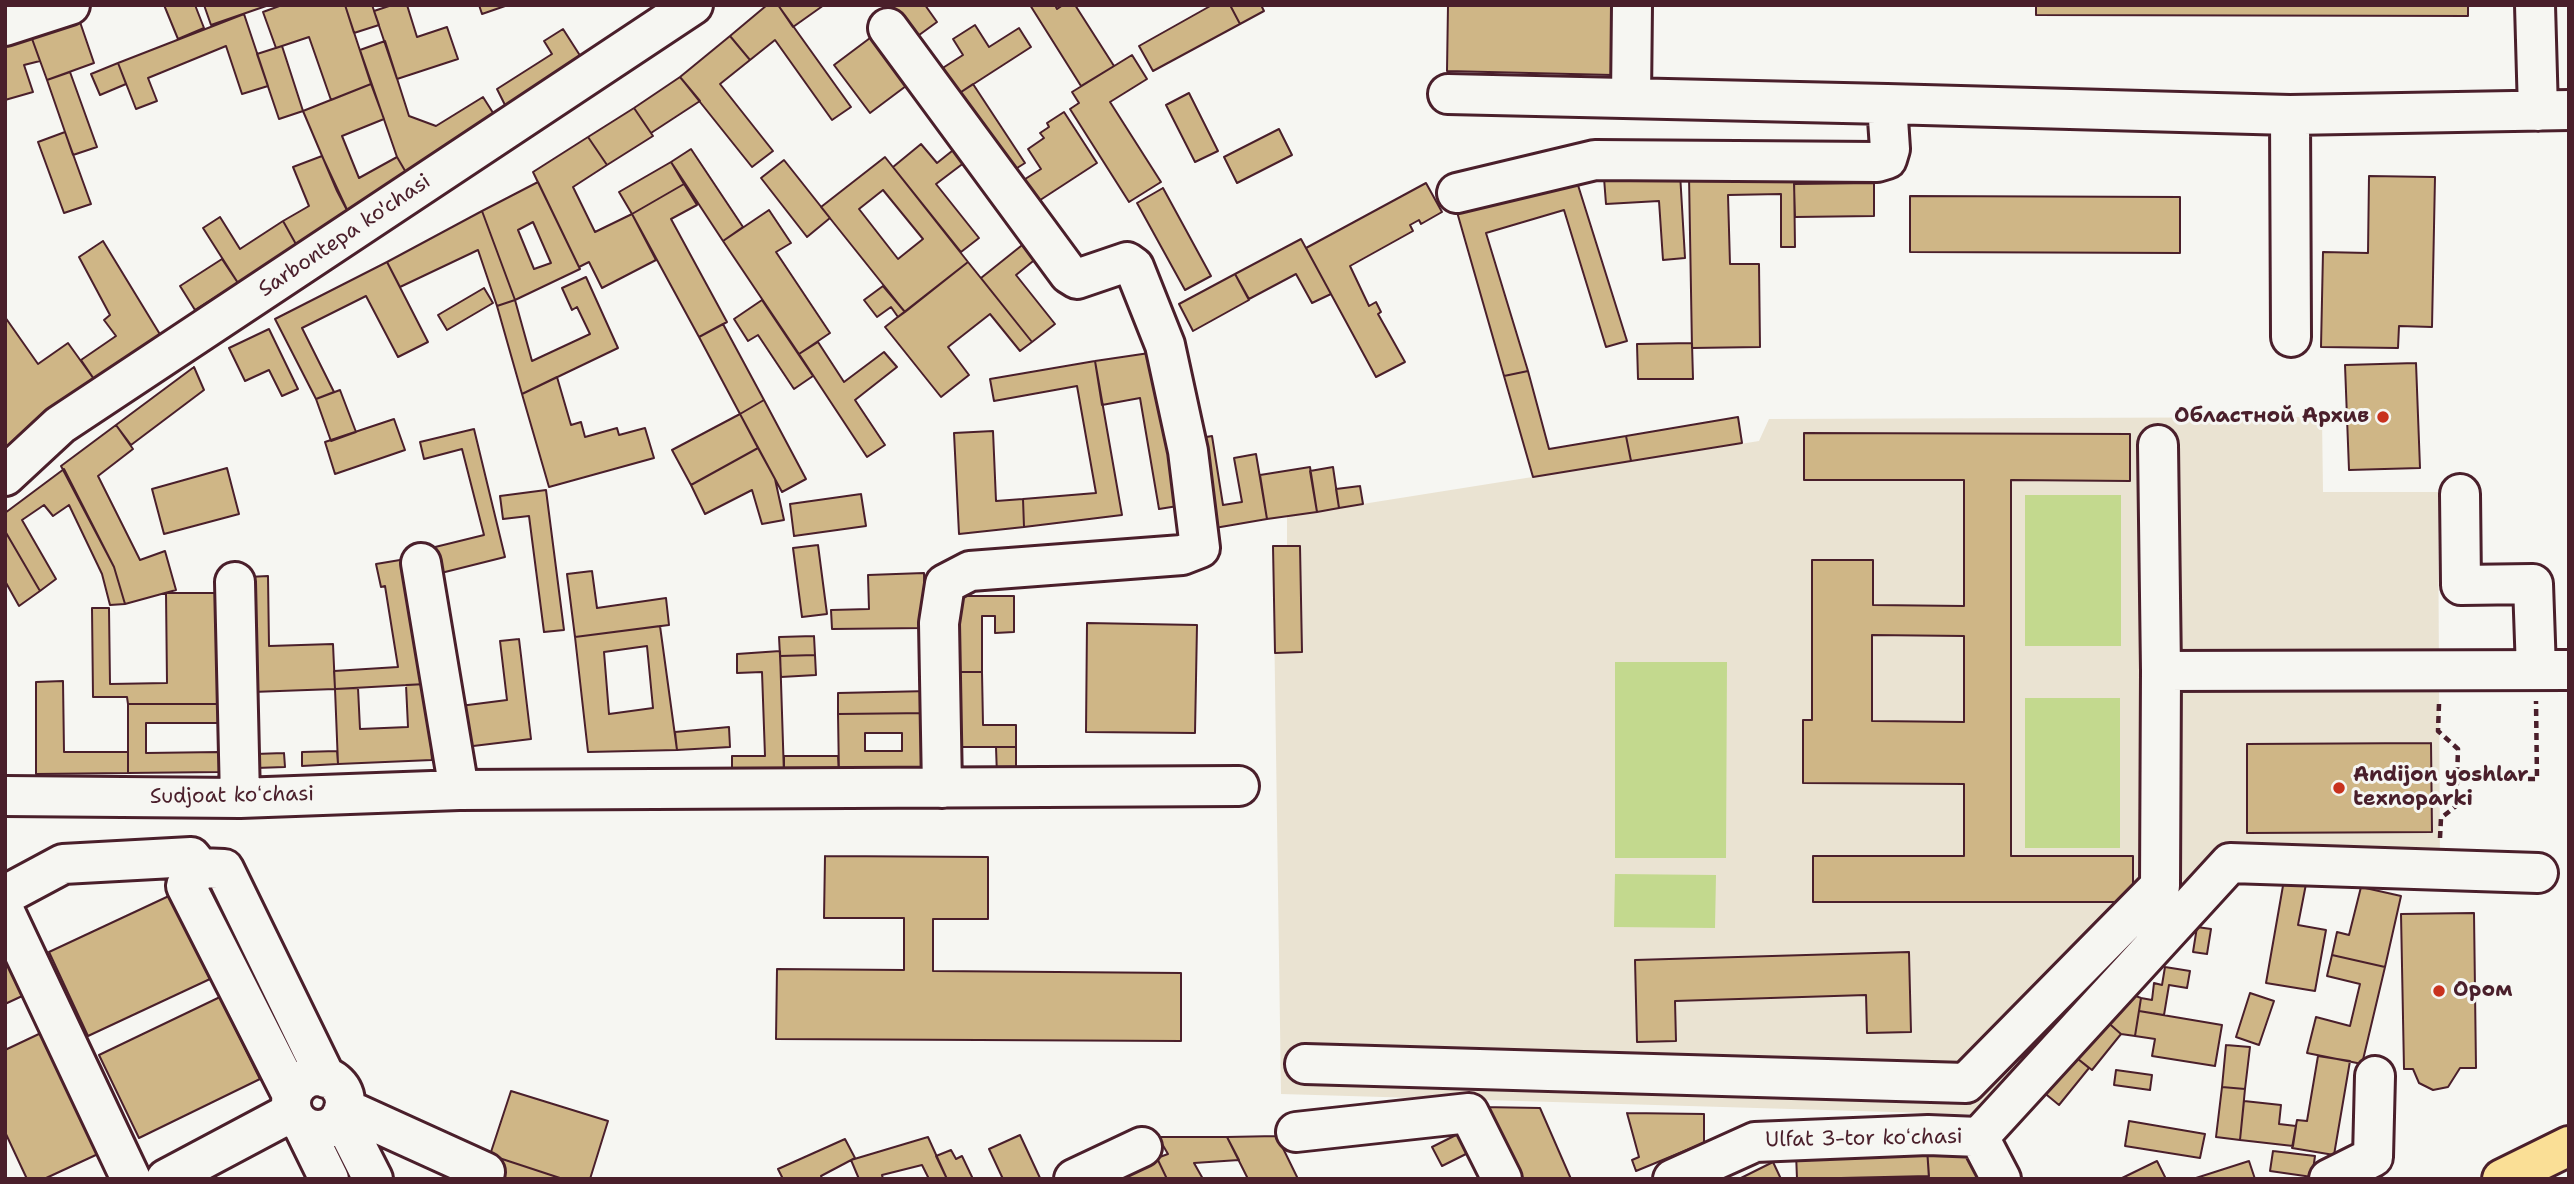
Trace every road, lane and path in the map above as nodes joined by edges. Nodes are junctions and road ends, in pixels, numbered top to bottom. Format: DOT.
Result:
graph roads {
  1 [pos="69,5"];
  2 [pos="692,5"];
  3 [pos="1632,5"];
  4 [pos="2535,5"];
  5 [pos="5,26"];
  6 [pos="888,28"];
  7 [pos="1448,94"];
  8 [pos="1631,98"];
  9 [pos="1887,104"];
  10 [pos="2553,111"];
  11 [pos="2290,115"];
  12 [pos="1457,193"];
  13 [pos="2291,337"];
  14 [pos="2158,445"];
  15 [pos="5,476"];
  16 [pos="2460,494"];
  17 [pos="421,563"];
  18 [pos="235,582"];
  19 [pos="2552,670"];
  20 [pos="2161,671"];
  21 [pos="2439,696"];
  22 [pos="2457,780"];
  23 [pos="1239,786"];
  24 [pos="942,788"];
  25 [pos="459,790"];
  26 [pos="5,796"];
  27 [pos="240,798"];
  28 [pos="200,867"];
  29 [pos="2440,870"];
  30 [pos="2538,873"];
  31 [pos="5,895"];
  32 [pos="5,912"];
  33 [pos="1305,1064"];
  34 [pos="2375,1076"];
  35 [pos="337,1101"];
  36 [pos="296,1111"];
  37 [pos="1296,1132"];
  38 [pos="1979,1137"];
  39 [pos="2569,1146"];
  40 [pos="1142,1147"];
  41 [pos="485,1172"];
  42 [pos="2513,1176"];
  43 [pos="131,1179"];
  44 [pos="166,1179"];
  45 [pos="329,1179"];
  46 [pos="373,1179"];
  47 [pos="1074,1179"];
  48 [pos="1502,1179"];
  49 [pos="1673,1179"];
  50 [pos="2001,1179"];
  51 [pos="2329,1179"];
  1 -- 5 [label="street"];
  2 -- 15 [label="street, Sarbontepa ko'chasi"];
  3 -- 8 [label="street"];
  4 -- 10 [label="street"];
  6 -- 24 [label="street"];
  7 -- 8 [label="street"];
  8 -- 9 [label="street"];
  9 -- 11 [label="street"];
  9 -- 12 [label="street"];
  10 -- 11 [label="street"];
  11 -- 13 [label="street"];
  14 -- 20 [label="street"];
  16 -- 19 [label="street"];
  17 -- 25 [label="street"];
  18 -- 27 [label="street"];
  19 -- 20 [label="street"];
  19 -- 22 [label="path"];
  20 -- 33 [label="street"];
  21 -- 22 [label="path"];
  22 -- 29 [label="path"];
  23 -- 24 [label="street, Sudjoat koʻchasi"];
  24 -- 25 [label="street, Sudjoat koʻchasi"];
  25 -- 27 [label="street, Sudjoat koʻchasi"];
  26 -- 27 [label="street, Sudjoat koʻchasi"];
  28 -- 31 [label="street"];
  28 -- 35 [label="street"];
  28 -- 36 [label="street"];
  29 -- 30 [label="street"];
  29 -- 38 [label="street"];
  32 -- 43 [label="street"];
  34 -- 51 [label="street"];
  35 -- 36 [label="street"];
  35 -- 41 [label="street"];
  35 -- 46 [label="street"];
  36 -- 44 [label="street"];
  36 -- 45 [label="street"];
  37 -- 48 [label="street"];
  38 -- 49 [label="street, Ulfat 3-tor koʻchasi"];
  38 -- 50 [label="street"];
  39 -- 42 [label="main road"];
  40 -- 47 [label="street"];
}
